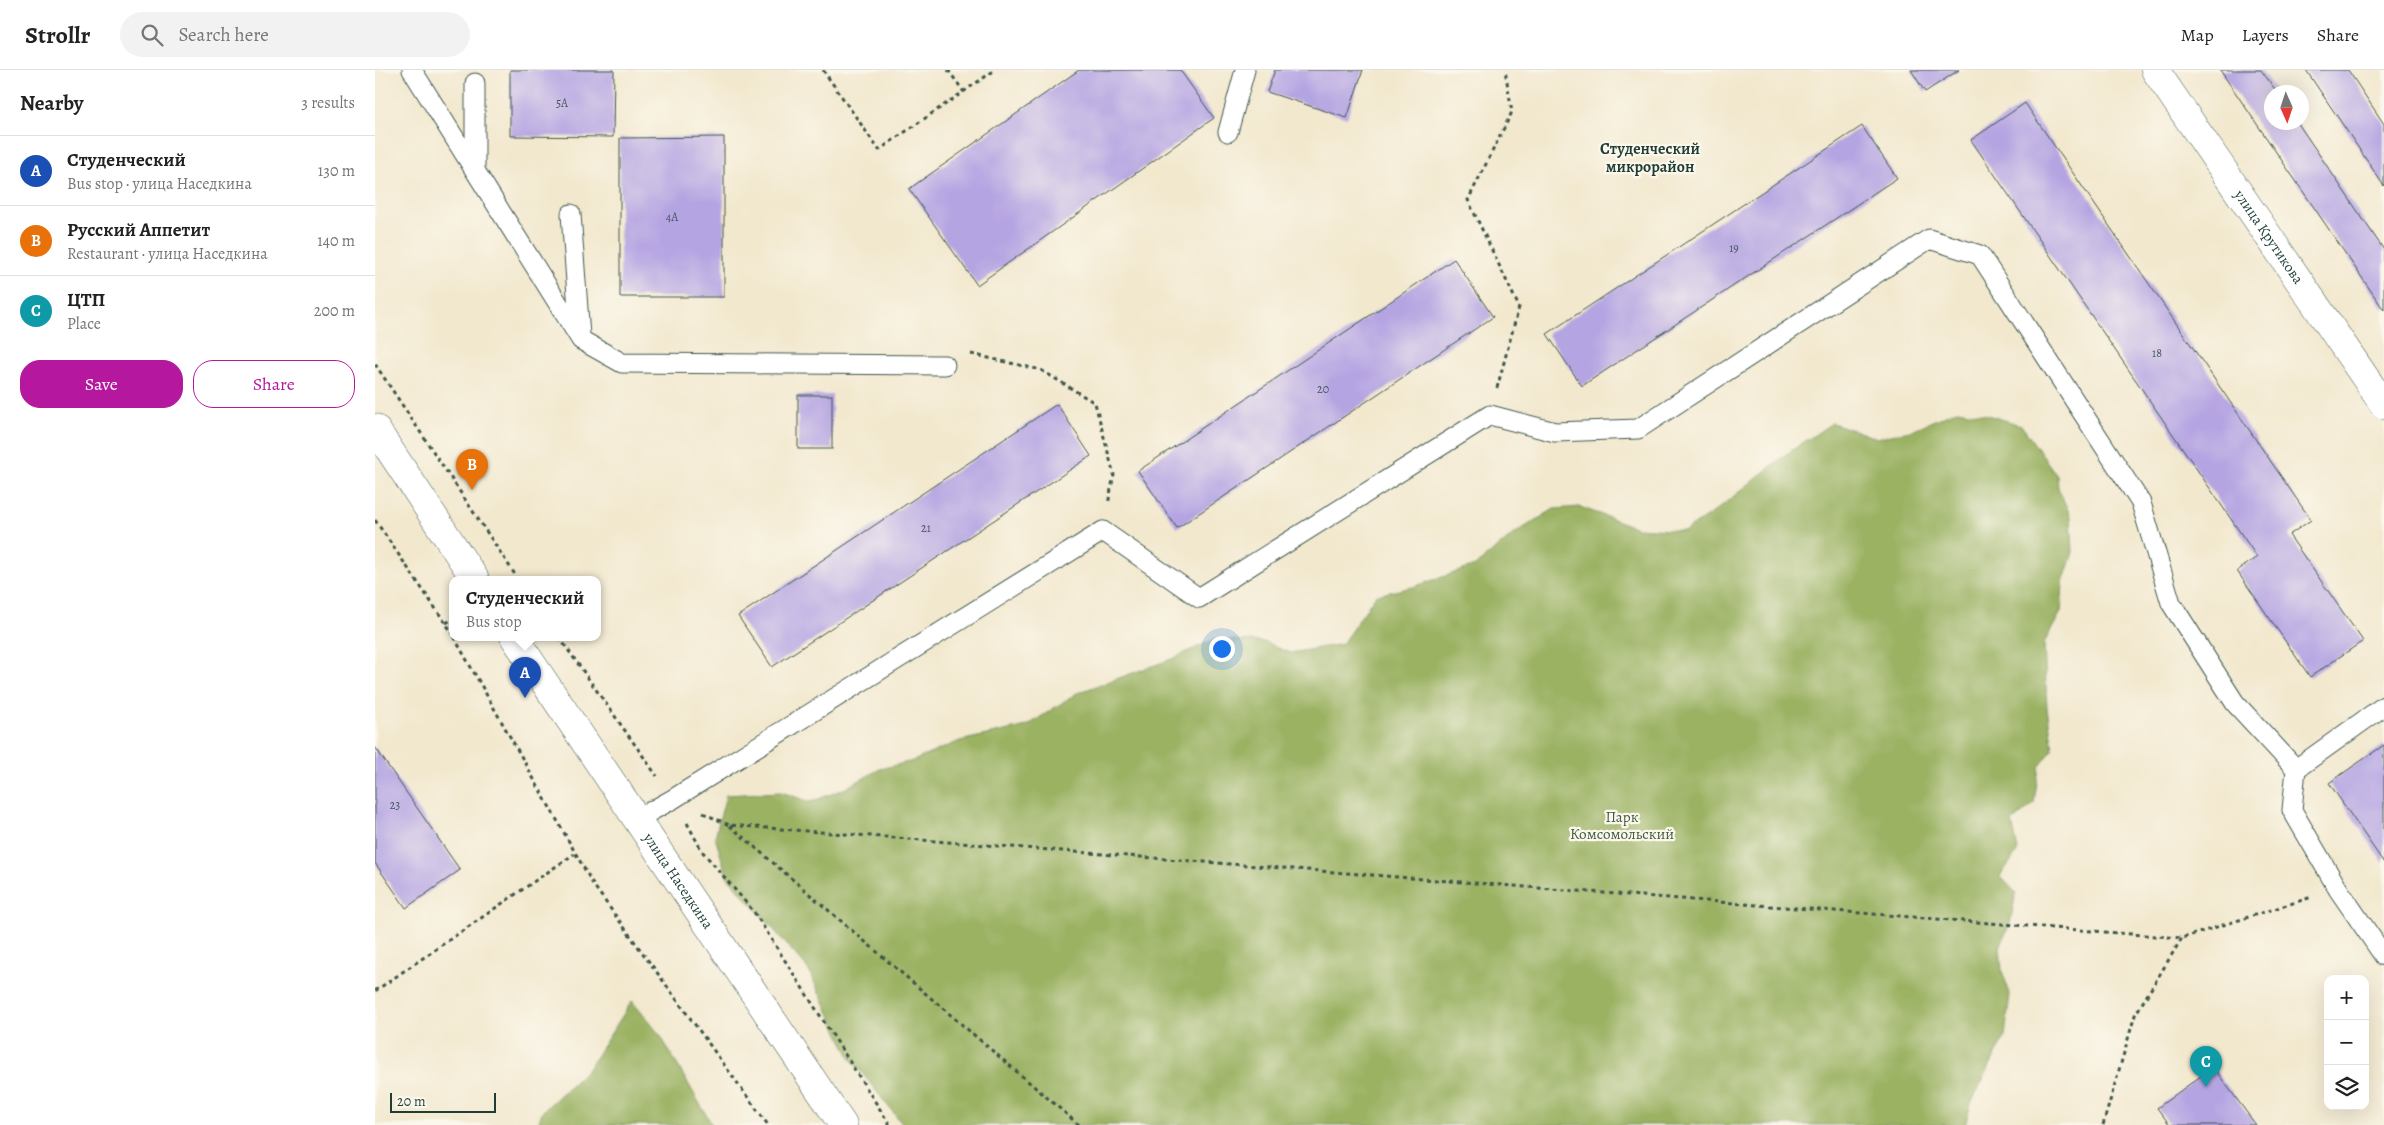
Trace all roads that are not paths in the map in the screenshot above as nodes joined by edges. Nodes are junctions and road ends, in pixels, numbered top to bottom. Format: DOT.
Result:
graph roads {
  1 [pos="412,70"];
  2 [pos="1245,70"];
  3 [pos="2155,70"];
  4 [pos="475,83"];
  5 [pos="1228,132"];
  6 [pos="475,168"];
  7 [pos="571,214"];
  8 [pos="581,340"];
  9 [pos="945,365"];
  10 [pos="2384,405"];
  11 [pos="375,428"];
  12 [pos="473,576"];
  13 [pos="516,641"];
  14 [pos="2384,706"];
  15 [pos="2296,769"];
  16 [pos="637,819"];
  17 [pos="2384,956"];
  18 [pos="843,1125"];
  1 -- 6 [label="lane"];
  2 -- 5 [label="lane"];
  3 -- 10 [label="main road, улица Крутикова"];
  4 -- 6 [label="lane"];
  6 -- 8 [label="lane"];
  7 -- 8 [label="lane"];
  8 -- 9 [label="lane"];
  11 -- 12 [label="main road"];
  13 -- 16 [label="main road, улица Наседкина"];
  14 -- 15 [label="lane"];
  15 -- 16 [label="lane"];
  15 -- 17 [label="lane"];
  16 -- 18 [label="main road, улица Наседкина"];
}
